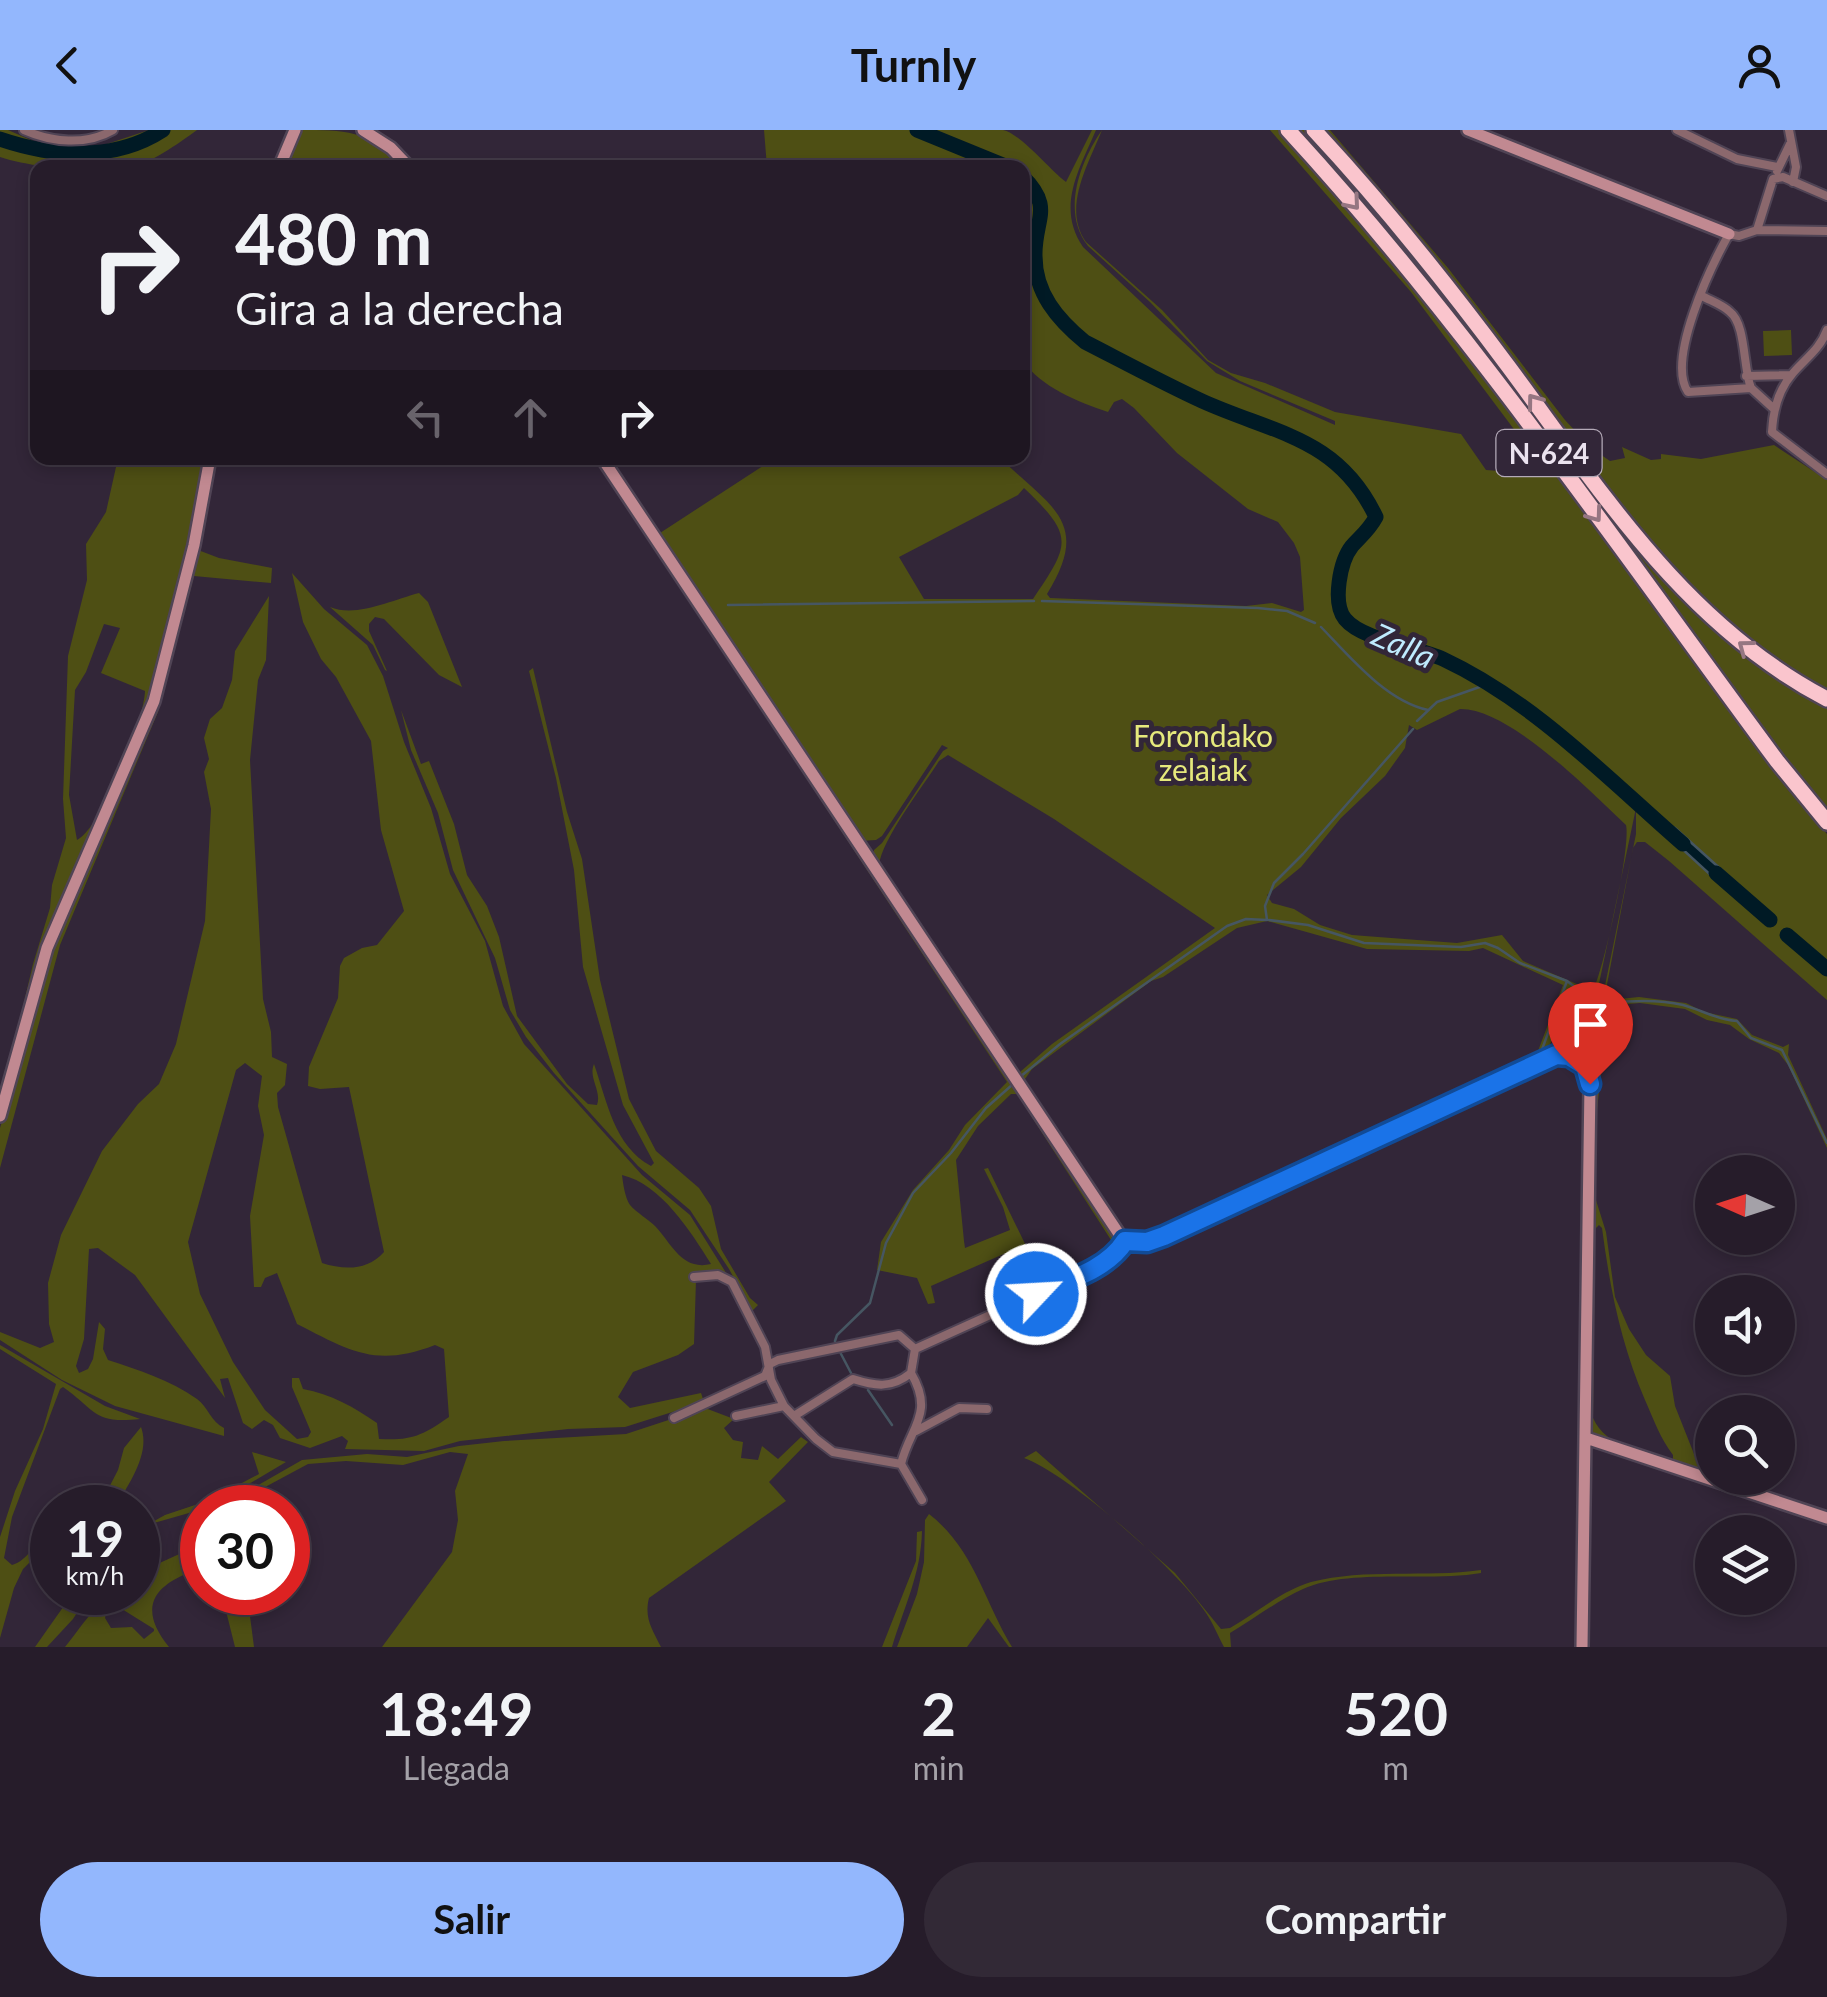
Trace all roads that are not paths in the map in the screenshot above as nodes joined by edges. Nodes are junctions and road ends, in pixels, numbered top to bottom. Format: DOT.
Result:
graph roads {
  1 [pos="24,130"];
  2 [pos="112,130"];
  3 [pos="295,130"];
  4 [pos="363,130"];
  5 [pos="1288,130"];
  6 [pos="1314,130"];
  7 [pos="1468,130"];
  8 [pos="1677,130"];
  9 [pos="1789,130"];
  10 [pos="1790,144"];
  11 [pos="283,160"];
  12 [pos="403,160"];
  13 [pos="1776,172"];
  14 [pos="1792,182"];
  15 [pos="1827,196"];
  16 [pos="1757,230"];
  17 [pos="1827,231"];
  18 [pos="1729,234"];
  19 [pos="1702,296"];
  20 [pos="1827,330"];
  21 [pos="1819,347"];
  22 [pos="1827,355"];
  23 [pos="1791,375"];
  24 [pos="1746,376"];
  25 [pos="1751,388"];
  26 [pos="1773,408"];
  27 [pos="209,465"];
  28 [pos="607,465"];
  29 [pos="1827,474"];
  30 [pos="1827,699"];
  31 [pos="1827,822"];
  32 [pos="0,1116"];
  33 [pos="1125,1241"];
  34 [pos="694,1277"];
  35 [pos="915,1349"];
  36 [pos="770,1364"];
  37 [pos="911,1373"];
  38 [pos="784,1406"];
  39 [pos="986,1409"];
  40 [pos="736,1416"];
  41 [pos="794,1416"];
  42 [pos="674,1418"];
  43 [pos="916,1431"];
  44 [pos="1586,1438"];
  45 [pos="901,1464"];
  46 [pos="922,1500"];
  47 [pos="1827,1518"];
  48 [pos="1582,1647"];
  1 -- 2 [label="street"];
  3 -- 11 [label="street"];
  4 -- 12 [label="street"];
  5 -- 31 [label="highway, N-624, one-way"];
  30 -- 6 [label="highway, N-624, one-way"];
  7 -- 18 [label="street"];
  8 -- 13 [label="street"];
  9 -- 10 [label="street"];
  10 -- 13 [label="street"];
  10 -- 14 [label="street"];
  13 -- 14 [label="street"];
  13 -- 16 [label="street"];
  14 -- 15 [label="street"];
  16 -- 17 [label="street"];
  16 -- 18 [label="street"];
  18 -- 19 [label="street"];
  19 -- 24 [label="street"];
  19 -- 25 [label="street"];
  20 -- 21 [label="street"];
  21 -- 22 [label="street"];
  21 -- 23 [label="street"];
  23 -- 24 [label="street"];
  23 -- 26 [label="street"];
  24 -- 25 [label="street"];
  25 -- 26 [label="street"];
  26 -- 29 [label="street"];
  27 -- 32 [label="street"];
  28 -- 33 [label="street"];
  33 -- 35 [label="street"];
  33 -- 44 [label="street"];
  34 -- 36 [label="street"];
  35 -- 36 [label="street"];
  35 -- 37 [label="street"];
  36 -- 38 [label="street"];
  36 -- 42 [label="street"];
  37 -- 41 [label="street"];
  37 -- 43 [label="street"];
  38 -- 40 [label="street"];
  38 -- 41 [label="street"];
  39 -- 43 [label="street"];
  41 -- 45 [label="street"];
  43 -- 45 [label="street"];
  44 -- 47 [label="street"];
  44 -- 48 [label="street"];
  45 -- 46 [label="street"];
}
